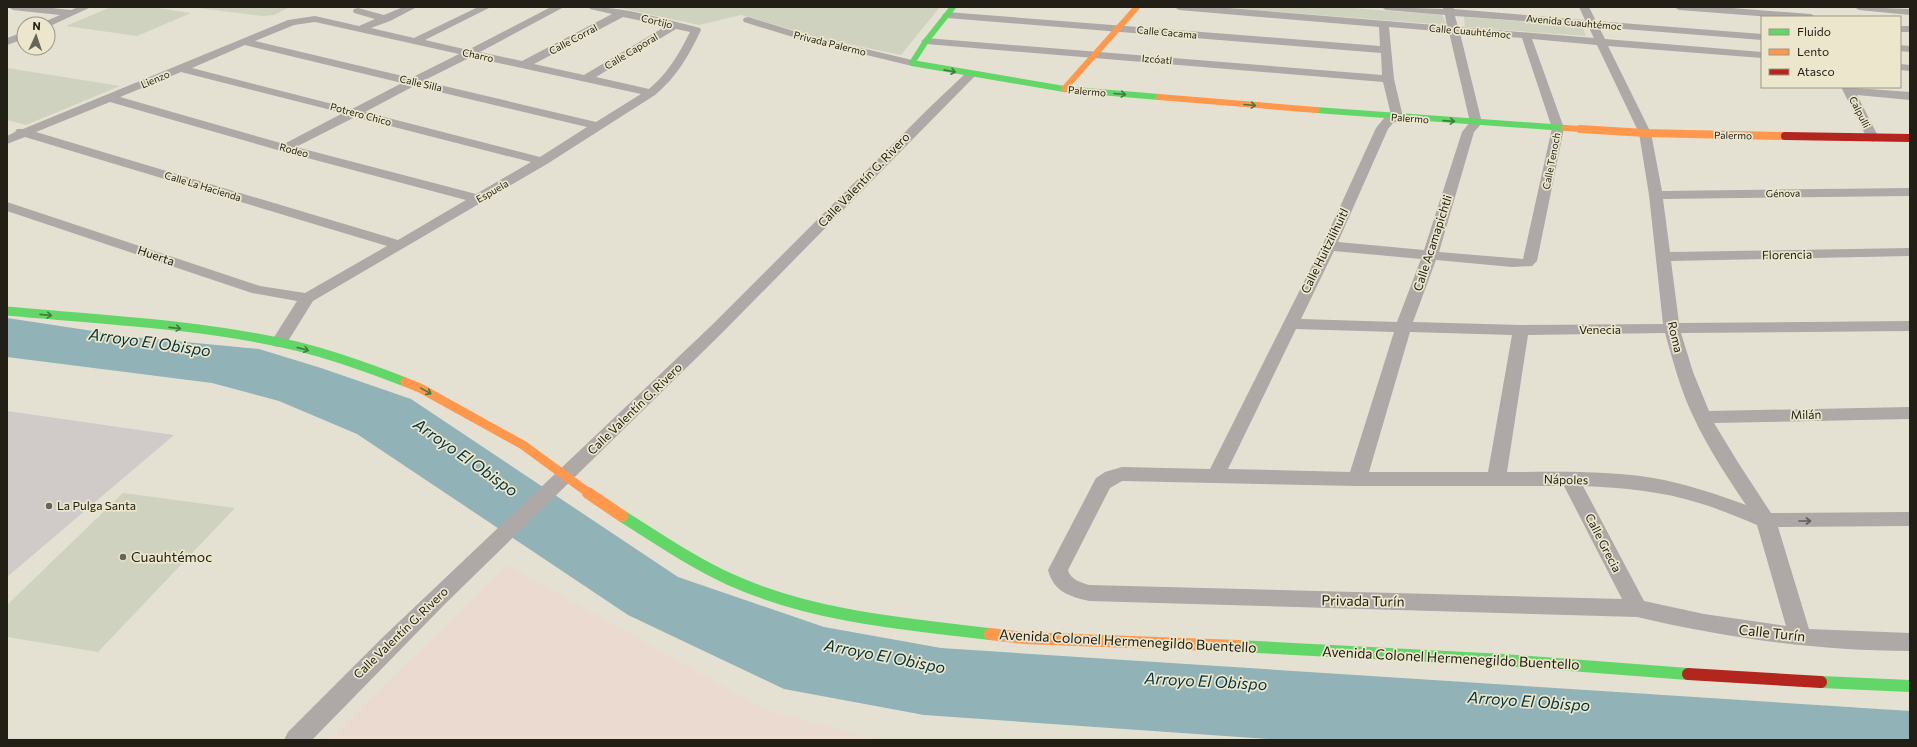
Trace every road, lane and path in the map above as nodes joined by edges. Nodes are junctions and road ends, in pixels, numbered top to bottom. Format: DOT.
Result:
graph roads {
  1 [pos="13,7"];
  2 [pos="86,7"];
  3 [pos="366,7"];
  4 [pos="412,7"];
  5 [pos="486,7"];
  6 [pos="559,7"];
  7 [pos="594,7"];
  8 [pos="1137,7"];
  9 [pos="1179,7"];
  10 [pos="1386,7"];
  11 [pos="1584,7"];
  12 [pos="1679,7"];
  13 [pos="1815,7"];
  14 [pos="1859,7"];
  15 [pos="1448,9"];
  16 [pos="950,11"];
  17 [pos="1910,12"];
  18 [pos="73,13"];
  19 [pos="622,13"];
  20 [pos="1798,16"];
  21 [pos="1820,16"];
  22 [pos="386,18"];
  23 [pos="304,19"];
  24 [pos="56,20"];
  25 [pos="748,20"];
  26 [pos="1384,24"];
  27 [pos="1592,24"];
  28 [pos="675,25"];
  29 [pos="1118,28"];
  30 [pos="360,30"];
  31 [pos="696,30"];
  32 [pos="1453,30"];
  33 [pos="1526,36"];
  34 [pos="1761,37"];
  35 [pos="415,41"];
  36 [pos="926,41"];
  37 [pos="244,42"];
  38 [pos="1601,42"];
  39 [pos="1386,50"];
  40 [pos="469,53"];
  41 [pos="1094,54"];
  42 [pos="1761,55"];
  43 [pos="912,63"];
  44 [pos="525,64"];
  45 [pos="180,68"];
  46 [pos="970,75"];
  47 [pos="587,78"];
  48 [pos="1388,79"];
  49 [pos="413,81"];
  50 [pos="1064,89"];
  51 [pos="1848,89"];
  52 [pos="652,93"];
  53 [pos="1910,96"];
  54 [pos="110,98"];
  55 [pos="353,112"];
  56 [pos="1397,117"];
  57 [pos="1476,122"];
  58 [pos="597,126"];
  59 [pos="7,128"];
  60 [pos="1558,128"];
  61 [pos="25,133"];
  62 [pos="1645,133"];
  63 [pos="1873,138"];
  64 [pos="7,140"];
  65 [pos="1908,140"];
  66 [pos="285,148"];
  67 [pos="542,161"];
  68 [pos="1910,192"];
  69 [pos="1656,195"];
  70 [pos="478,199"];
  71 [pos="7,206"];
  72 [pos="398,245"];
  73 [pos="1328,246"];
  74 [pos="1910,252"];
  75 [pos="1430,256"];
  76 [pos="1665,257"];
  77 [pos="307,298"];
  78 [pos="7,311"];
  79 [pos="1290,324"];
  80 [pos="1910,326"];
  81 [pos="1403,327"];
  82 [pos="1672,329"];
  83 [pos="1521,330"];
  84 [pos="279,342"];
  85 [pos="1910,413"];
  86 [pos="1702,417"];
  87 [pos="1216,475"];
  88 [pos="1357,479"];
  89 [pos="1570,479"];
  90 [pos="561,480"];
  91 [pos="1496,480"];
  92 [pos="1910,519"];
  93 [pos="1766,520"];
  94 [pos="1089,594"];
  95 [pos="1637,608"];
  96 [pos="1800,636"];
  97 [pos="1910,642"];
  98 [pos="1910,686"];
  99 [pos="296,740"];
  1 -- 18 [label="street"];
  2 -- 18 [label="street"];
  3 -- 22 [label="street"];
  4 -- 22 [label="street"];
  5 -- 35 [label="street"];
  6 -- 40 [label="street"];
  7 -- 19 [label="street, Cortijo"];
  8 -- 29 [label="street"];
  9 -- 26 [label="street, Calle Cuauhtémoc"];
  10 -- 15 [label="street, Avenida Cuauhtémoc"];
  11 -- 27 [label="street, Roma"];
  12 -- 20 [label="street"];
  13 -- 21 [label="street"];
  14 -- 17 [label="street"];
  15 -- 27 [label="street, Avenida Cuauhtémoc"];
  15 -- 32 [label="street"];
  16 -- 29 [label="street, Calle Cacama"];
  16 -- 36 [label="street"];
  18 -- 24 [label="street"];
  19 -- 28 [label="street, Cortijo"];
  19 -- 44 [label="street, Calle Corral"];
  22 -- 30 [label="street"];
  23 -- 30 [label="street, Charro"];
  23 -- 37 [label="street, Lienzo"];
  25 -- 43 [label="street, Privada Palermo"];
  26 -- 32 [label="street, Calle Cuauhtémoc"];
  26 -- 39 [label="street"];
  27 -- 34 [label="street, Avenida Cuauhtémoc"];
  27 -- 38 [label="street, Roma"];
  28 -- 31 [label="street, Cortijo"];
  28 -- 47 [label="street, Calle Caporal"];
  29 -- 39 [label="street, Calle Cacama"];
  29 -- 41 [label="street"];
  30 -- 35 [label="street, Charro"];
  31 -- 52 [label="street, Espuela"];
  32 -- 33 [label="street, Calle Cuauhtémoc"];
  32 -- 57 [label="street"];
  33 -- 38 [label="street, Calle Cuauhtémoc"];
  33 -- 60 [label="street, Calle Tenoch"];
  35 -- 40 [label="street, Charro"];
  36 -- 41 [label="street, Izcóatl"];
  36 -- 43 [label="street"];
  37 -- 45 [label="street, Lienzo"];
  37 -- 49 [label="street, Calle Silla"];
  38 -- 42 [label="street, Calle Cuauhtémoc"];
  38 -- 62 [label="street, Roma"];
  39 -- 48 [label="street"];
  40 -- 44 [label="street, Charro"];
  40 -- 49 [label="street"];
  41 -- 48 [label="street, Izcóatl"];
  41 -- 50 [label="street"];
  43 -- 46 [label="street, Palermo, one-way"];
  44 -- 47 [label="street, Charro"];
  45 -- 54 [label="street, Lienzo"];
  45 -- 55 [label="street, Potrero Chico"];
  46 -- 50 [label="street, Palermo"];
  46 -- 90 [label="street, Calle Valentín G. Rivero"];
  47 -- 52 [label="street, Charro"];
  48 -- 56 [label="street"];
  49 -- 55 [label="street"];
  49 -- 58 [label="street, Calle Silla"];
  50 -- 56 [label="street, Palermo, one-way"];
  51 -- 53 [label="street"];
  51 -- 63 [label="street, Calpulli"];
  52 -- 58 [label="street, Espuela"];
  54 -- 61 [label="street, Lienzo"];
  54 -- 66 [label="street, Rodeo"];
  55 -- 66 [label="street"];
  55 -- 67 [label="street, Potrero Chico"];
  56 -- 57 [label="street, Palermo, one-way"];
  56 -- 73 [label="street, Calle Huitzilíhuitl"];
  57 -- 60 [label="street, Palermo"];
  57 -- 75 [label="street, Calle Acamapichtli"];
  58 -- 67 [label="street, Espuela"];
  59 -- 61 [label="street, Calle La Hacienda"];
  60 -- 62 [label="street, Palermo"];
  60 -- 75 [label="street, Calle Tenoch"];
  61 -- 64 [label="street, Lienzo"];
  61 -- 72 [label="street, Calle La Hacienda"];
  62 -- 63 [label="street, Palermo"];
  62 -- 69 [label="street, Roma"];
  63 -- 65 [label="street, Palermo"];
  66 -- 70 [label="street, Rodeo"];
  67 -- 70 [label="street, Espuela"];
  68 -- 69 [label="street, Génova"];
  69 -- 76 [label="street, Roma"];
  70 -- 72 [label="street, Espuela"];
  71 -- 77 [label="street, Huerta"];
  72 -- 77 [label="street, Espuela"];
  73 -- 75 [label="street"];
  73 -- 79 [label="street, Calle Huitzilíhuitl"];
  74 -- 76 [label="street, Florencia"];
  75 -- 81 [label="street, Calle Acamapichtli"];
  76 -- 82 [label="street, Roma"];
  77 -- 84 [label="street, Espuela"];
  78 -- 84 [label="street, Avenida Colonel Hermenegildo Buentello, one-way"];
  79 -- 81 [label="street, Venecia"];
  79 -- 87 [label="street, Calle Huitzilíhuitl"];
  80 -- 82 [label="street, Venecia"];
  81 -- 83 [label="street, Venecia"];
  81 -- 88 [label="street, Calle Acamapichtli"];
  82 -- 83 [label="street, Venecia"];
  82 -- 86 [label="street, Roma"];
  83 -- 91 [label="street"];
  84 -- 90 [label="street, Avenida Colonel Hermenegildo Buentello, one-way"];
  85 -- 86 [label="street, Milán"];
  86 -- 93 [label="street, Roma"];
  87 -- 88 [label="street, Nápoles"];
  87 -- 94 [label="street, Nápoles"];
  88 -- 91 [label="street, Nápoles"];
  89 -- 91 [label="street, Nápoles"];
  89 -- 93 [label="street, Nápoles"];
  89 -- 95 [label="street, Calle Grecia"];
  90 -- 98 [label="street, Avenida Colonel Hermenegildo Buentello"];
  90 -- 99 [label="street, Calle Valentín G. Rivero"];
  93 -- 92 [label="street, Nápoles, one-way"];
  93 -- 96 [label="street, Roma"];
  94 -- 95 [label="street, Privada Turín"];
  95 -- 96 [label="street, Calle Turín"];
  96 -- 97 [label="street, Calle Turín"];
}
